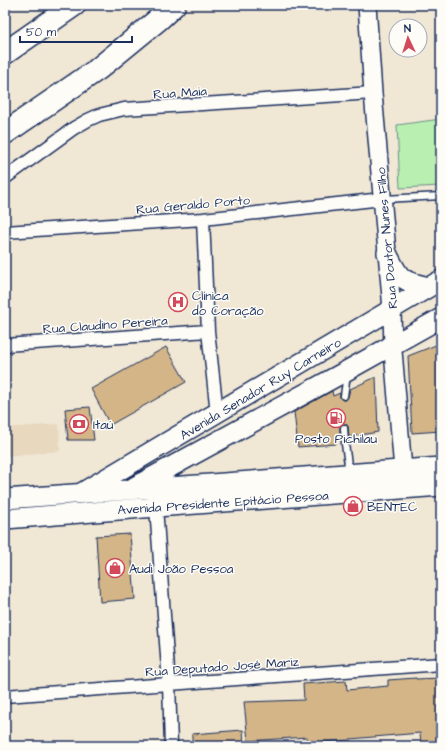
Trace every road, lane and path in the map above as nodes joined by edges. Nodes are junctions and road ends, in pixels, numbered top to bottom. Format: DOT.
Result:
graph roads {
  1 [pos="74,5"];
  2 [pos="174,5"];
  3 [pos="367,5"];
  4 [pos="5,53"];
  5 [pos="373,93"];
  6 [pos="5,133"];
  7 [pos="6,177"];
  8 [pos="441,196"];
  9 [pos="382,199"];
  10 [pos="203,219"];
  11 [pos="5,232"];
  12 [pos="387,254"];
  13 [pos="435,284"];
  14 [pos="392,309"];
  15 [pos="441,318"];
  16 [pos="208,331"];
  17 [pos="394,344"];
  18 [pos="5,345"];
  19 [pos="347,370"];
  20 [pos="344,396"];
  21 [pos="217,413"];
  22 [pos="344,428"];
  23 [pos="441,467"];
  24 [pos="403,470"];
  25 [pos="350,474"];
  26 [pos="441,486"];
  27 [pos="129,490"];
  28 [pos="79,494"];
  29 [pos="5,500"];
  30 [pos="156,506"];
  31 [pos="104,511"];
  32 [pos="5,519"];
  33 [pos="441,664"];
  34 [pos="169,683"];
  35 [pos="5,696"];
  36 [pos="171,746"];
  1 -- 4 [label="highway"];
  2 -- 6 [label="highway"];
  3 -- 5 [label="street, Rua Doutor Nunes Filho"];
  5 -- 7 [label="street, Rua Maia"];
  5 -- 9 [label="street, Rua Doutor Nunes Filho"];
  8 -- 9 [label="lane"];
  9 -- 10 [label="street, Rua Geraldo Porto"];
  9 -- 12 [label="street, Rua Doutor Nunes Filho"];
  10 -- 11 [label="street, Rua Geraldo Porto"];
  10 -- 16 [label="street"];
  12 -- 13 [label="main road"];
  12 -- 14 [label="street, Rua Doutor Nunes Filho"];
  13 -- 14 [label="main road, Avenida Senador Ruy Carneiro"];
  14 -- 17 [label="street, Rua Doutor Nunes Filho"];
  14 -- 21 [label="main road, Avenida Senador Ruy Carneiro"];
  15 -- 17 [label="main road, Avenida Senador Ruy Carneiro"];
  16 -- 18 [label="street, Rua Claudino Pereira"];
  16 -- 21 [label="street"];
  17 -- 19 [label="main road, Avenida Senador Ruy Carneiro"];
  17 -- 24 [label="street, Rua Doutor Nunes Filho"];
  19 -- 20 [label="lane"];
  19 -- 27 [label="main road, Avenida Senador Ruy Carneiro"];
  21 -- 28 [label="main road, Avenida Senador Ruy Carneiro"];
  22 -- 25 [label="lane"];
  23 -- 24 [label="main road, Avenida Presidente Epitácio Pessoa"];
  24 -- 25 [label="main road, Avenida Presidente Epitácio Pessoa"];
  25 -- 27 [label="main road, Avenida Presidente Epitácio Pessoa"];
  26 -- 30 [label="main road, Avenida Presidente Epitácio Pessoa"];
  27 -- 28 [label="main road, Avenida Presidente Epitácio Pessoa"];
  27 -- 31 [label="main road"];
  28 -- 29 [label="main road, Avenida Presidente Epitácio Pessoa"];
  30 -- 31 [label="main road, Avenida Presidente Epitácio Pessoa"];
  30 -- 34 [label="street"];
  31 -- 32 [label="main road, Avenida Presidente Epitácio Pessoa"];
  33 -- 34 [label="street, Rua Deputado José Mariz"];
  34 -- 35 [label="street, Rua Deputado José Mariz"];
  34 -- 36 [label="street"];
}
